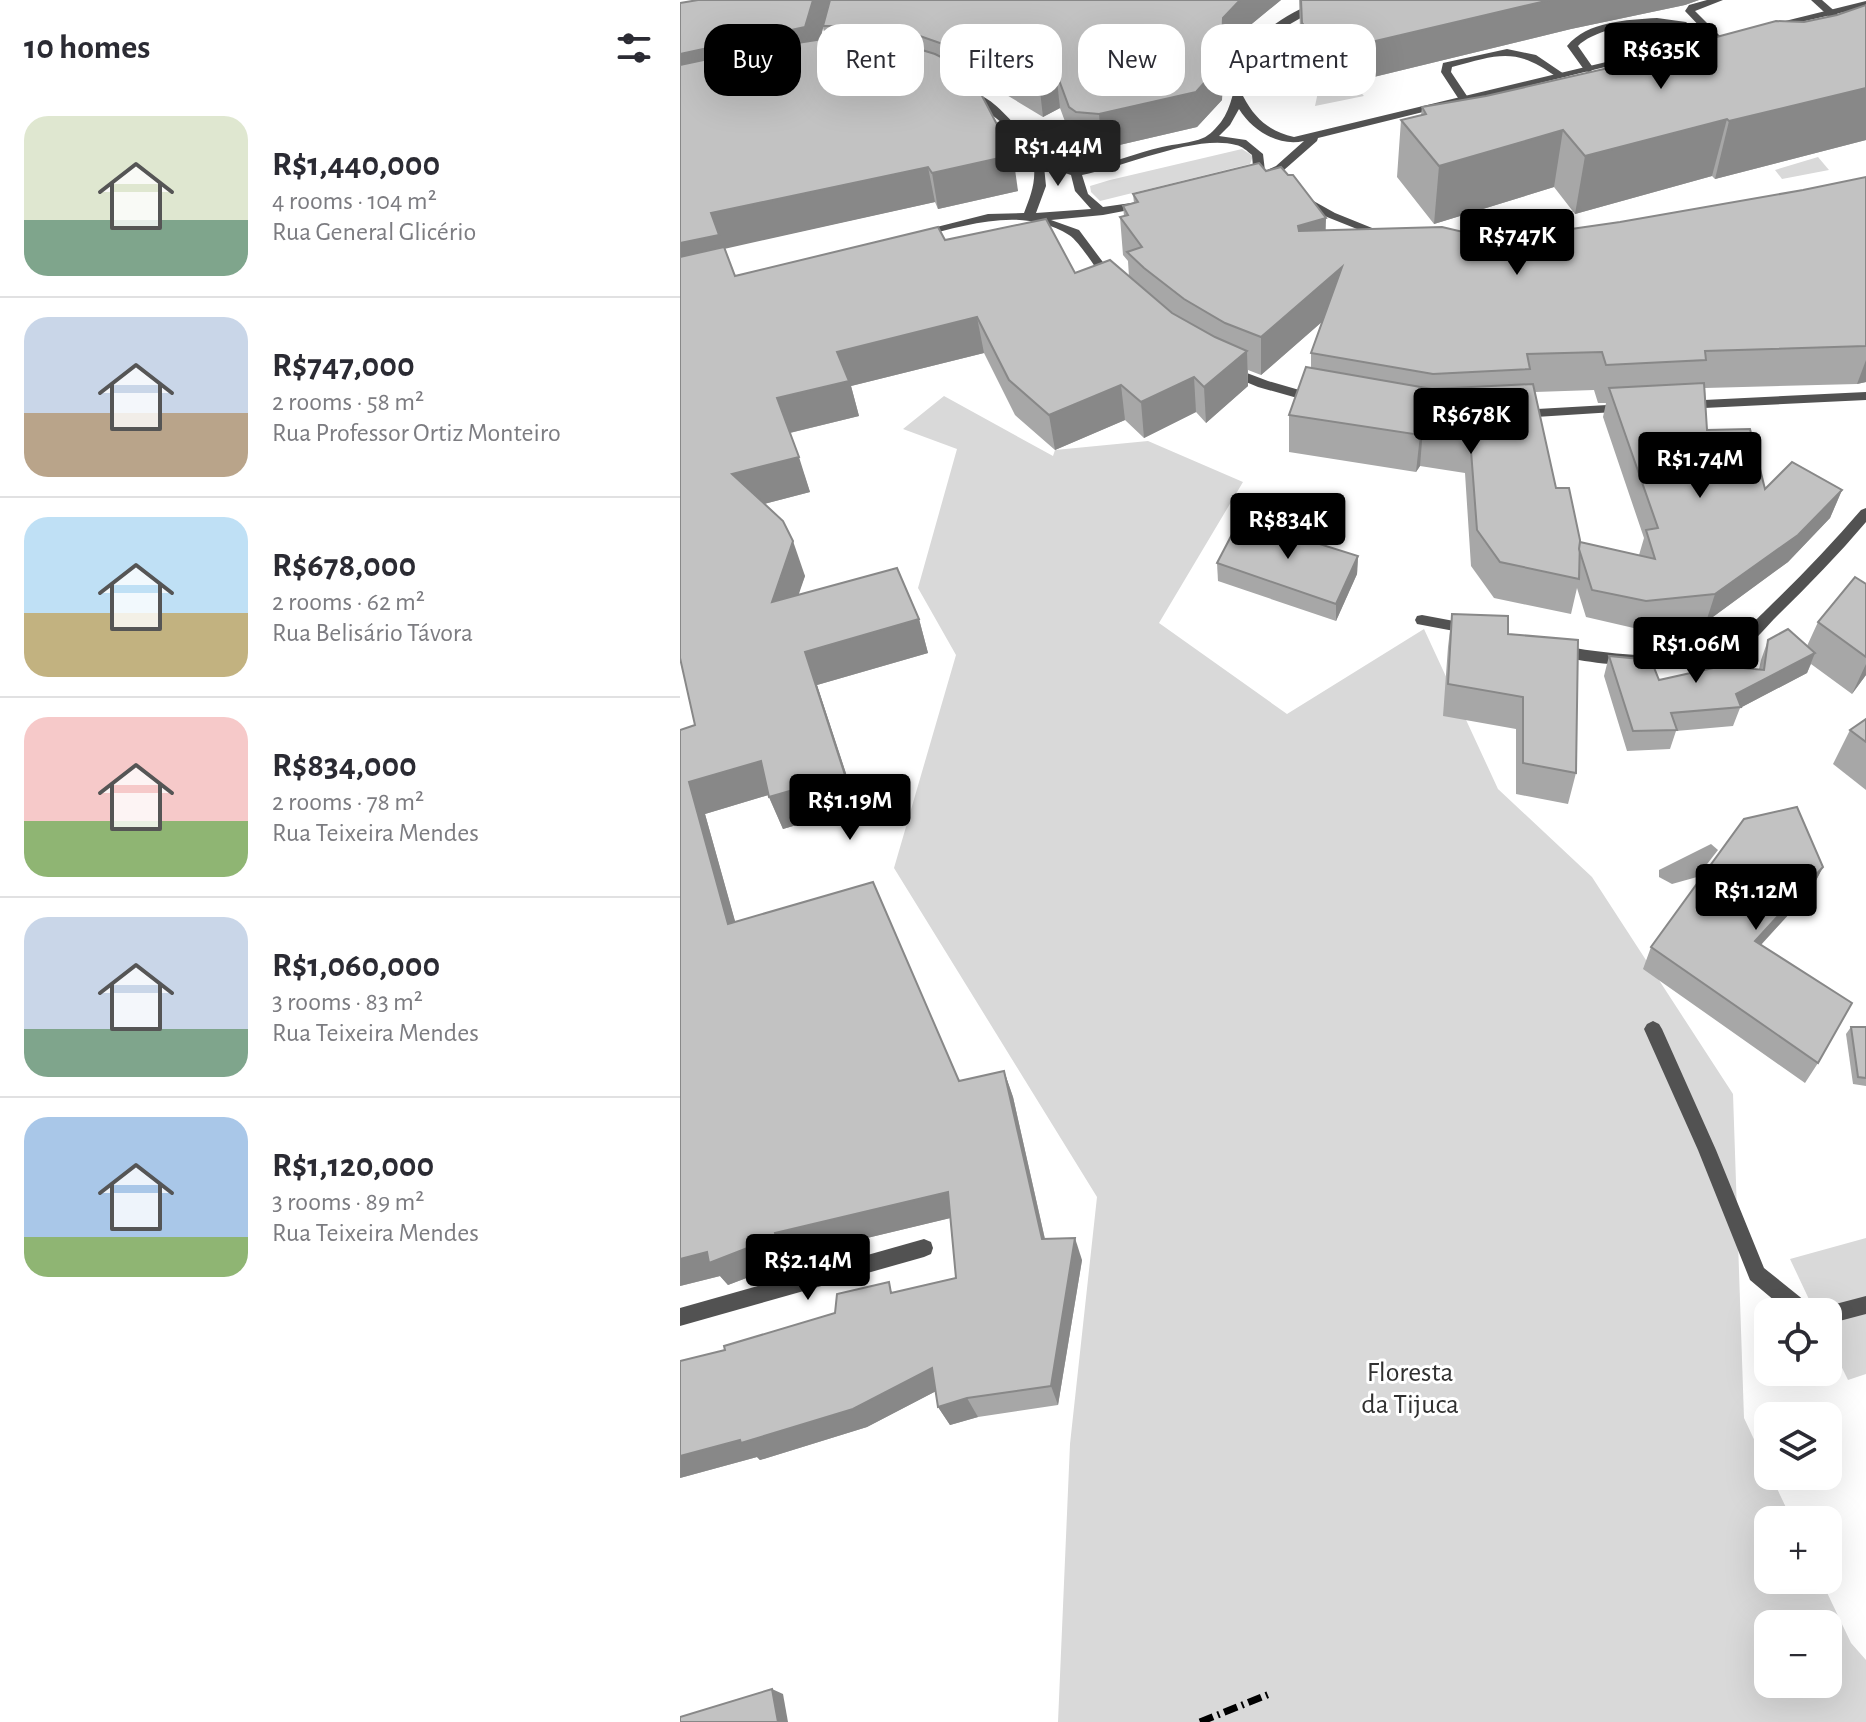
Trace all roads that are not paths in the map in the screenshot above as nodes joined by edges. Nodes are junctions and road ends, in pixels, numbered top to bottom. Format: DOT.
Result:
graph roads {
  1 [pos="1327,0"];
  2 [pos="1718,0"];
  3 [pos="1816,0"];
  4 [pos="1829,0"];
  5 [pos="1866,4"];
  6 [pos="1836,11"];
  7 [pos="1285,24"];
  8 [pos="1759,28"];
  9 [pos="1731,35"];
  10 [pos="1862,36"];
  11 [pos="1716,38"];
  12 [pos="1703,41"];
  13 [pos="1735,56"];
  14 [pos="1589,69"];
  15 [pos="1562,76"];
  16 [pos="970,96"];
  17 [pos="1238,96"];
  18 [pos="1464,99"];
  19 [pos="1317,136"];
  20 [pos="1210,138"];
  21 [pos="1037,155"];
  22 [pos="1076,172"];
  23 [pos="1294,191"];
  24 [pos="1152,203"];
  25 [pos="1103,212"];
  26 [pos="1029,215"];
  27 [pos="911,235"];
  28 [pos="1400,239"];
  29 [pos="1123,293"];
  30 [pos="1221,367"];
  31 [pos="1866,396"];
  32 [pos="1326,403"];
  33 [pos="1663,406"];
  34 [pos="1632,408"];
  35 [pos="1507,415"];
  36 [pos="1866,513"];
  37 [pos="1422,620"];
  38 [pos="1484,632"];
  39 [pos="1543,646"];
  40 [pos="1653,1029"];
  41 [pos="924,1248"];
  42 [pos="1786,1298"];
  43 [pos="1866,1305"];
  44 [pos="1842,1311"];
  45 [pos="680,1317"];
  1 -- 7 [label="street"];
  2 -- 11 [label="street"];
  3 -- 6 [label="street"];
  4 -- 6 [label="street"];
  5 -- 6 [label="street"];
  6 -- 8 [label="street"];
  6 -- 10 [label="street"];
  9 -- 11 [label="street"];
  11 -- 12 [label="street"];
  11 -- 13 [label="street"];
  12 -- 14 [label="street"];
  12 -- 14 [label="street"];
  14 -- 15 [label="street"];
  15 -- 18 [label="street"];
  15 -- 18 [label="street"];
  16 -- 21 [label="street"];
  17 -- 19 [label="street"];
  17 -- 20 [label="street"];
  18 -- 19 [label="street"];
  19 -- 20 [label="street"];
  20 -- 22 [label="street"];
  21 -- 22 [label="street"];
  21 -- 26 [label="street"];
  22 -- 25 [label="street"];
  23 -- 28 [label="street"];
  24 -- 25 [label="street"];
  25 -- 26 [label="street"];
  26 -- 27 [label="street"];
  26 -- 29 [label="street"];
  30 -- 32 [label="street"];
  31 -- 33 [label="street"];
  34 -- 35 [label="street"];
  36 -- 39 [label="street"];
  37 -- 38 [label="street"];
  40 -- 42 [label="street"];
  41 -- 45 [label="street"];
  43 -- 44 [label="street"];
}
